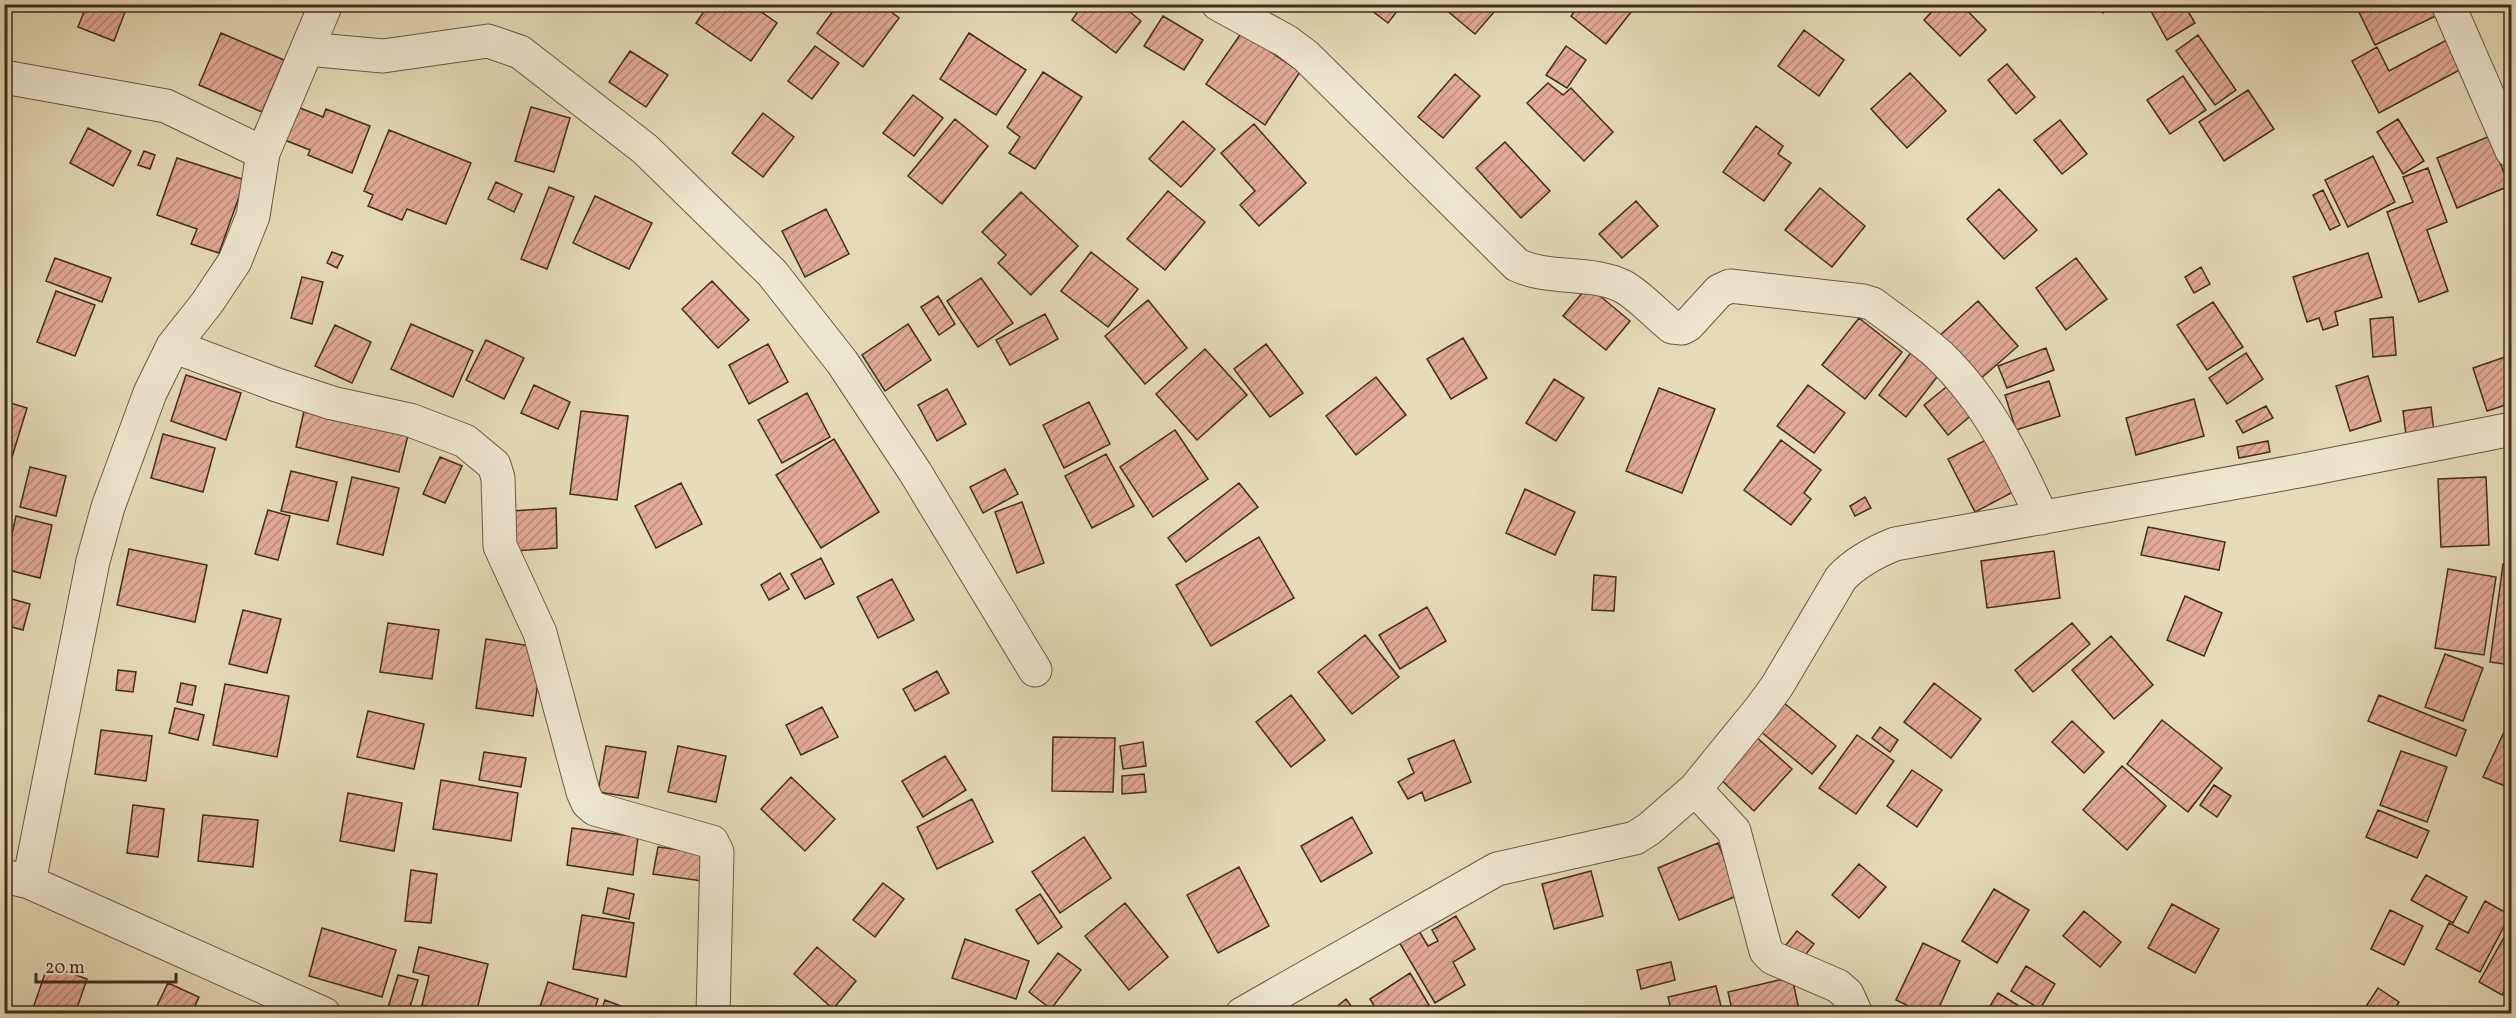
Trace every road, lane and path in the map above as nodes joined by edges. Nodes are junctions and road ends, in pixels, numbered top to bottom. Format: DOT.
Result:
graph roads {
  1 [pos="326,4"];
  2 [pos="1218,4"];
  3 [pos="2448,4"];
  4 [pos="307,49"];
  5 [pos="4,77"];
  6 [pos="2511,152"];
  7 [pos="263,153"];
  8 [pos="173,346"];
  9 [pos="2511,429"];
  10 [pos="2042,518"];
  11 [pos="1035,670"];
  12 [pos="1695,789"];
  13 [pos="17,879"];
  14 [pos="324,1014"];
  15 [pos="713,1014"];
  16 [pos="1242,1014"];
  17 [pos="1856,1014"];
  1 -- 4 [label="street"];
  2 -- 10 [label="street"];
  3 -- 6 [label="street"];
  4 -- 7 [label="street"];
  4 -- 11 [label="street"];
  5 -- 7 [label="street"];
  7 -- 8 [label="street"];
  8 -- 13 [label="street"];
  8 -- 15 [label="street"];
  9 -- 10 [label="street"];
  10 -- 12 [label="street"];
  12 -- 16 [label="street"];
  12 -- 17 [label="street"];
  13 -- 14 [label="street"];
}
